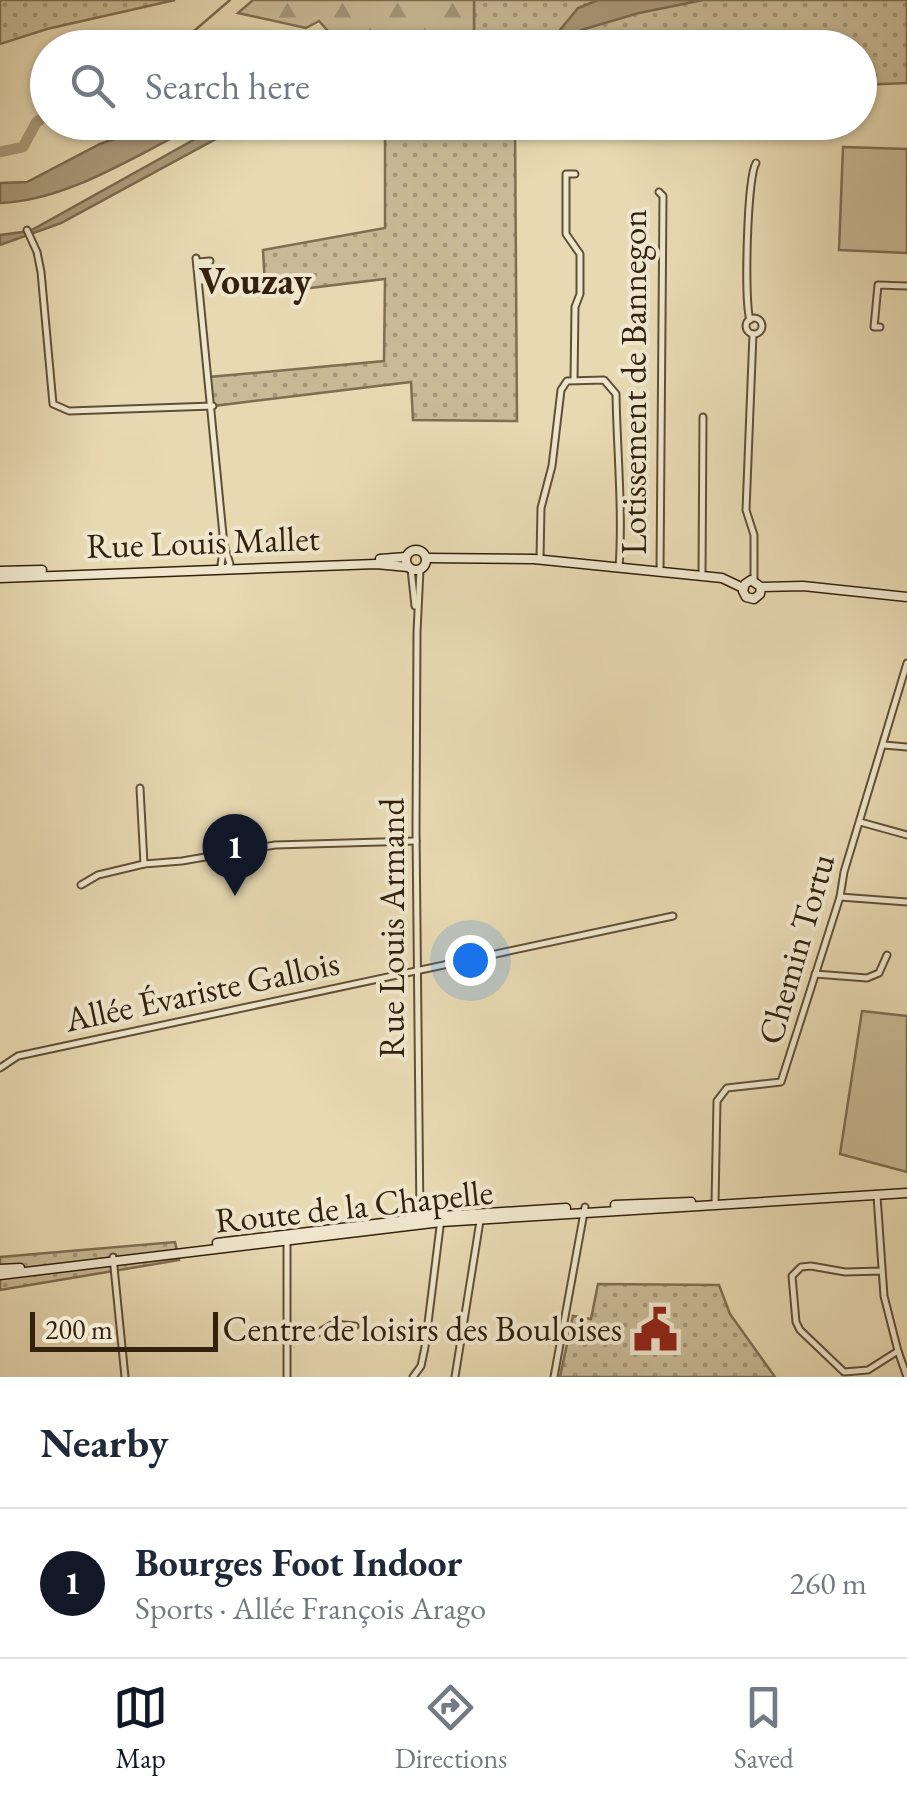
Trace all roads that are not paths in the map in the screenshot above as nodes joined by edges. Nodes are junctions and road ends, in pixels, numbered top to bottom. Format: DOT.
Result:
graph roads {
  1 [pos="756,163"];
  2 [pos="575,174"];
  3 [pos="658,192"];
  4 [pos="27,230"];
  5 [pos="199,284"];
  6 [pos="907,286"];
  7 [pos="750,320"];
  8 [pos="880,328"];
  9 [pos="753,334"];
  10 [pos="574,380"];
  11 [pos="213,406"];
  12 [pos="703,417"];
  13 [pos="426,558"];
  14 [pos="540,560"];
  15 [pos="225,566"];
  16 [pos="411,566"];
  17 [pos="619,568"];
  18 [pos="660,572"];
  19 [pos="0,575"];
  20 [pos="702,576"];
  21 [pos="758,584"];
  22 [pos="742,588"];
  23 [pos="907,598"];
  24 [pos="907,662"];
  25 [pos="884,745"];
  26 [pos="907,747"];
  27 [pos="140,788"];
  28 [pos="860,822"];
  29 [pos="907,835"];
  30 [pos="416,841"];
  31 [pos="144,864"];
  32 [pos="81,885"];
  33 [pos="840,896"];
  34 [pos="907,902"];
  35 [pos="674,916"];
  36 [pos="887,954"];
  37 [pos="417,971"];
  38 [pos="815,974"];
  39 [pos="0,1068"];
  40 [pos="907,1193"];
  41 [pos="877,1194"];
  42 [pos="715,1204"];
  43 [pos="585,1209"];
  44 [pos="480,1216"];
  45 [pos="441,1219"];
  46 [pos="420,1222"];
  47 [pos="286,1237"];
  48 [pos="113,1259"];
  49 [pos="882,1271"];
  50 [pos="0,1272"];
  51 [pos="355,1326"];
  52 [pos="287,1337"];
  53 [pos="898,1351"];
  54 [pos="868,1373"];
  55 [pos="845,1375"];
  56 [pos="457,1376"];
  57 [pos="907,1376"];
  58 [pos="125,1377"];
  59 [pos="287,1377"];
  60 [pos="412,1377"];
  61 [pos="554,1377"];
  1 -- 7 [label="street"];
  2 -- 10 [label="street"];
  3 -- 18 [label="street, Lotissement de Bannegon"];
  4 -- 11 [label="street"];
  5 -- 5 [label="street"];
  5 -- 11 [label="street"];
  6 -- 8 [label="street"];
  7 -- 9 [label="street"];
  7 -- 9 [label="street"];
  9 -- 21 [label="street"];
  10 -- 14 [label="street"];
  10 -- 17 [label="street"];
  11 -- 15 [label="street"];
  12 -- 20 [label="street"];
  13 -- 14 [label="main road, Rue Louis Mallet"];
  13 -- 16 [label="main road"];
  13 -- 16 [label="main road, Rue Louis Mallet"];
  14 -- 17 [label="main road, Rue Louis Mallet"];
  15 -- 16 [label="main road, Rue Louis Mallet"];
  15 -- 19 [label="main road, Rue Louis Mallet"];
  16 -- 30 [label="street, Rue Louis Armand"];
  17 -- 18 [label="main road, Rue Louis Mallet"];
  18 -- 20 [label="main road, Rue Louis Mallet"];
  20 -- 22 [label="main road, Rue Louis Mallet"];
  21 -- 22 [label="main road"];
  21 -- 22 [label="main road, Rue Louis Mallet"];
  21 -- 23 [label="main road, Rue Louis Mallet"];
  24 -- 25 [label="street, Chemin Tortu"];
  25 -- 26 [label="street"];
  25 -- 28 [label="street, Chemin Tortu"];
  27 -- 31 [label="street"];
  28 -- 29 [label="street"];
  28 -- 33 [label="street, Chemin Tortu"];
  30 -- 31 [label="street"];
  30 -- 37 [label="street, Rue Louis Armand"];
  31 -- 32 [label="street"];
  33 -- 34 [label="street"];
  33 -- 38 [label="street, Chemin Tortu"];
  35 -- 37 [label="street, Allée Évariste Gallois"];
  36 -- 38 [label="street"];
  37 -- 39 [label="street, Allée Évariste Gallois"];
  37 -- 46 [label="street, Rue Louis Armand"];
  38 -- 42 [label="street, Chemin Tortu"];
  40 -- 41 [label="main road, Route de la Chapelle"];
  41 -- 42 [label="main road, Route de la Chapelle"];
  41 -- 49 [label="street"];
  42 -- 43 [label="main road, Route de la Chapelle"];
  43 -- 44 [label="main road, Route de la Chapelle"];
  43 -- 61 [label="street"];
  44 -- 45 [label="main road, Route de la Chapelle"];
  44 -- 56 [label="street"];
  45 -- 46 [label="main road, Route de la Chapelle"];
  45 -- 60 [label="street"];
  46 -- 47 [label="main road, Route de la Chapelle"];
  47 -- 48 [label="main road, Route de la Chapelle"];
  47 -- 52 [label="street"];
  48 -- 50 [label="main road, Route de la Chapelle"];
  48 -- 58 [label="street"];
  49 -- 53 [label="street"];
  49 -- 55 [label="street"];
  51 -- 52 [label="street"];
  52 -- 59 [label="street"];
  53 -- 54 [label="street"];
  53 -- 57 [label="street"];
  54 -- 55 [label="street"];
}
